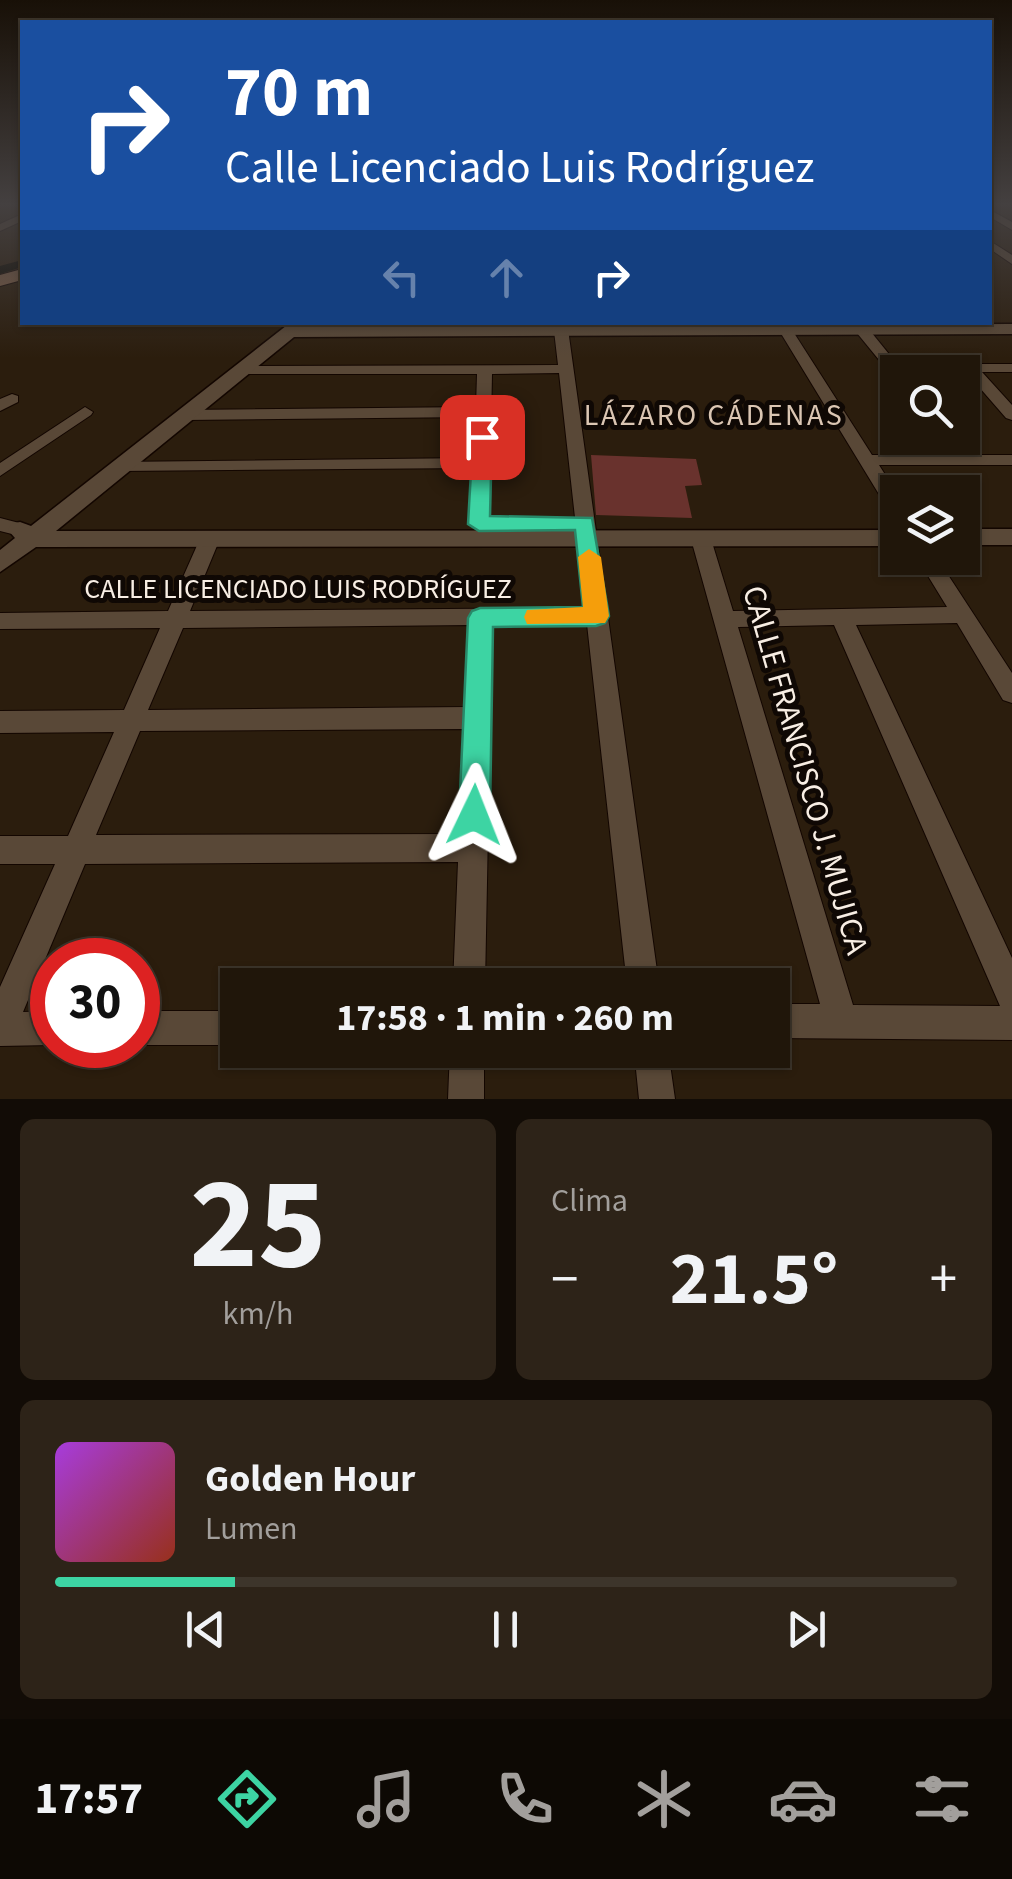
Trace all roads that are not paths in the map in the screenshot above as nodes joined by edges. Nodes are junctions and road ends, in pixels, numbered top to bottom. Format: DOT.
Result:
graph roads {
  1 [pos="637,326"];
  2 [pos="782,326"];
  3 [pos="927,326"];
  4 [pos="295,327"];
  5 [pos="560,327"];
  6 [pos="862,330"];
  7 [pos="1010,331"];
  8 [pos="882,355"];
  9 [pos="980,368"];
  10 [pos="1012,368"];
  11 [pos="485,369"];
  12 [pos="566,369"];
  13 [pos="242,370"];
  14 [pos="980,379"];
  15 [pos="85,412"];
  16 [pos="483,412"];
  17 [pos="185,415"];
  18 [pos="1012,415"];
  19 [pos="961,455"];
  20 [pos="866,460"];
  21 [pos="1012,460"];
  22 [pos="966,461"];
  23 [pos="482,462"];
  24 [pos="121,466"];
  25 [pos="0,472"];
  26 [pos="880,482"];
  27 [pos="980,522"];
  28 [pos="1012,522"];
  29 [pos="880,523"];
  30 [pos="479,524"];
  31 [pos="25,530"];
  32 [pos="586,531"];
  33 [pos="1012,537"];
  34 [pos="880,538"];
  35 [pos="980,538"];
  36 [pos="701,539"];
  37 [pos="210,542"];
  38 [pos="0,563"];
  39 [pos="938,575"];
  40 [pos="963,615"];
  41 [pos="596,616"];
  42 [pos="480,618"];
  43 [pos="724,618"];
  44 [pos="842,618"];
  45 [pos="176,620"];
  46 [pos="0,621"];
  47 [pos="1012,693"];
  48 [pos="477,718"];
  49 [pos="132,720"];
  50 [pos="0,722"];
  51 [pos="474,848"];
  52 [pos="0,850"];
  53 [pos="76,850"];
  54 [pos="470,968"];
  55 [pos="640,968"];
  56 [pos="1012,995"];
  57 [pos="790,1021"];
  58 [pos="842,1021"];
  59 [pos="1012,1023"];
  60 [pos="0,1027"];
  61 [pos="30,1028"];
  62 [pos="160,1028"];
  63 [pos="220,1028"];
  64 [pos="467,1068"];
  65 [pos="653,1068"];
  66 [pos="466,1099"];
  67 [pos="657,1099"];
  1 -- 2 [label="street"];
  1 -- 5 [label="street"];
  2 -- 6 [label="street"];
  2 -- 20 [label="street"];
  3 -- 6 [label="street"];
  3 -- 7 [label="street"];
  4 -- 5 [label="street"];
  4 -- 13 [label="street"];
  5 -- 12 [label="street"];
  6 -- 8 [label="street"];
  9 -- 10 [label="street"];
  11 -- 12 [label="street"];
  11 -- 13 [label="street"];
  11 -- 16 [label="street"];
  12 -- 32 [label="street"];
  13 -- 17 [label="street"];
  14 -- 18 [label="street"];
  15 -- 25 [label="street"];
  16 -- 17 [label="street"];
  16 -- 23 [label="street"];
  17 -- 24 [label="street"];
  19 -- 22 [label="street"];
  20 -- 22 [label="street"];
  20 -- 26 [label="street"];
  21 -- 22 [label="street"];
  23 -- 24 [label="street"];
  23 -- 30 [label="street"];
  24 -- 31 [label="street"];
  27 -- 28 [label="street"];
  29 -- 32 [label="street"];
  30 -- 31 [label="street"];
  30 -- 32 [label="street"];
  31 -- 37 [label="street"];
  31 -- 38 [label="street"];
  32 -- 36 [label="street"];
  32 -- 37 [label="street"];
  32 -- 41 [label="street"];
  33 -- 35 [label="street"];
  34 -- 36 [label="street"];
  36 -- 43 [label="street, CALLE FRANCISCO J. MUJICA"];
  37 -- 45 [label="street"];
  39 -- 40 [label="street"];
  40 -- 44 [label="street"];
  40 -- 47 [label="street"];
  41 -- 42 [label="street, CALLE LICENCIADO LUIS RODRÍGUEZ"];
  41 -- 55 [label="street"];
  42 -- 45 [label="street, CALLE LICENCIADO LUIS RODRÍGUEZ"];
  42 -- 48 [label="street"];
  43 -- 44 [label="street"];
  43 -- 58 [label="street, CALLE FRANCISCO J. MUJICA"];
  44 -- 56 [label="street"];
  45 -- 46 [label="street, CALLE LICENCIADO LUIS RODRÍGUEZ"];
  45 -- 49 [label="street"];
  48 -- 49 [label="street"];
  48 -- 51 [label="street"];
  49 -- 50 [label="street"];
  49 -- 53 [label="street"];
  51 -- 53 [label="street"];
  51 -- 54 [label="street"];
  52 -- 53 [label="street"];
  53 -- 60 [label="street"];
  57 -- 58 [label="street"];
  58 -- 59 [label="street"];
  60 -- 61 [label="street"];
  62 -- 63 [label="street"];
  64 -- 66 [label="street"];
  65 -- 67 [label="street"];
}
